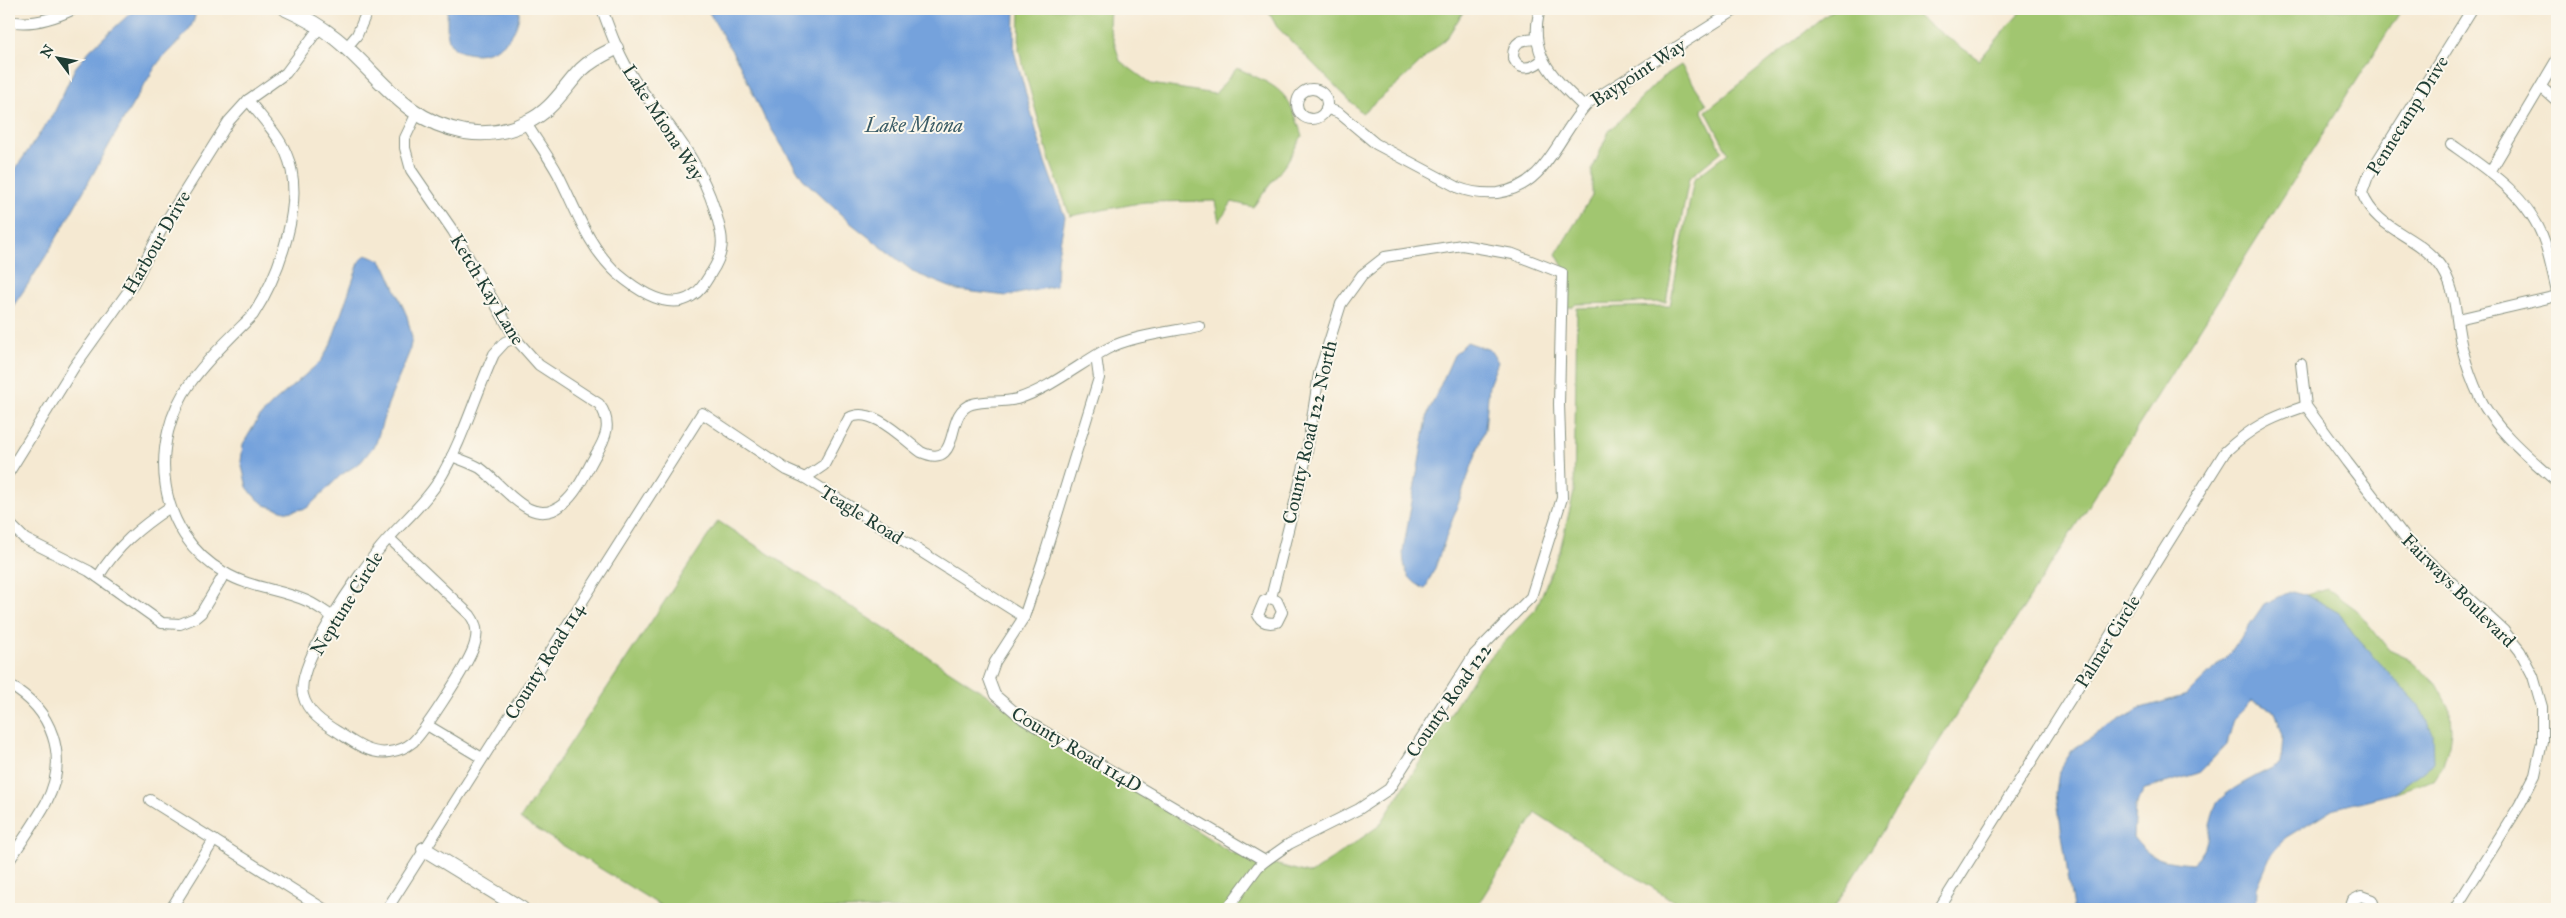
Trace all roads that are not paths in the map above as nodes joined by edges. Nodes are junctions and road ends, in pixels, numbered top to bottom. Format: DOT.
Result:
graph roads {
  1 [pos="74,9"];
  2 [pos="286,9"];
  3 [pos="368,9"];
  4 [pos="602,9"];
  5 [pos="1540,9"];
  6 [pos="1737,9"];
  7 [pos="2472,9"];
  8 [pos="9,21"];
  9 [pos="320,27"];
  10 [pos="1537,39"];
  11 [pos="346,48"];
  12 [pos="616,48"];
  13 [pos="2557,59"];
  14 [pos="1542,60"];
  15 [pos="2541,87"];
  16 [pos="248,100"];
  17 [pos="2557,101"];
  18 [pos="1584,107"];
  19 [pos="1326,108"];
  20 [pos="416,115"];
  21 [pos="526,123"];
  22 [pos="2451,144"];
  23 [pos="2490,172"];
  24 [pos="1562,273"];
  25 [pos="2557,291"];
  26 [pos="2557,296"];
  27 [pos="2458,320"];
  28 [pos="1198,326"];
  29 [pos="515,338"];
  30 [pos="1096,356"];
  31 [pos="2301,364"];
  32 [pos="2306,406"];
  33 [pos="702,412"];
  34 [pos="452,456"];
  35 [pos="9,471"];
  36 [pos="805,478"];
  37 [pos="2557,482"];
  38 [pos="170,507"];
  39 [pos="9,523"];
  40 [pos="389,538"];
  41 [pos="225,573"];
  42 [pos="98,577"];
  43 [pos="1271,598"];
  44 [pos="1024,616"];
  45 [pos="333,617"];
  46 [pos="9,685"];
  47 [pos="427,725"];
  48 [pos="482,758"];
  49 [pos="150,800"];
  50 [pos="214,840"];
  51 [pos="424,849"];
  52 [pos="9,861"];
  53 [pos="1265,861"];
  54 [pos="171,909"];
  55 [pos="324,909"];
  56 [pos="386,909"];
  57 [pos="522,909"];
  58 [pos="1227,909"];
  59 [pos="1939,909"];
  60 [pos="2350,909"];
  61 [pos="2375,909"];
  62 [pos="2455,909"];
  1 -- 8 [label="street"];
  2 -- 9 [label="street"];
  3 -- 11 [label="street"];
  4 -- 12 [label="street, Lake Miona Way"];
  5 -- 10 [label="street"];
  6 -- 18 [label="street, Baypoint Way"];
  7 -- 27 [label="street, Pennecamp Drive"];
  9 -- 11 [label="street"];
  9 -- 16 [label="street, Harbour Drive"];
  10 -- 14 [label="street"];
  10 -- 14 [label="street"];
  11 -- 20 [label="street"];
  12 -- 21 [label="street"];
  12 -- 21 [label="street, Lake Miona Way"];
  13 -- 15 [label="street"];
  14 -- 18 [label="street"];
  15 -- 17 [label="street"];
  15 -- 23 [label="street"];
  16 -- 35 [label="street, Harbour Drive"];
  16 -- 38 [label="street"];
  18 -- 19 [label="street, Baypoint Way"];
  20 -- 21 [label="street"];
  20 -- 29 [label="street, Ketch Kay Lane"];
  22 -- 23 [label="street"];
  23 -- 25 [label="street"];
  24 -- 43 [label="street, County Road 122 North"];
  24 -- 53 [label="street, County Road 122"];
  26 -- 27 [label="street"];
  27 -- 37 [label="street, Pennecamp Drive"];
  28 -- 30 [label="street"];
  29 -- 34 [label="street, Neptune Circle"];
  29 -- 34 [label="street, Ketch Kay Lane"];
  30 -- 36 [label="street"];
  30 -- 44 [label="street, County Road 114D"];
  31 -- 32 [label="street"];
  32 -- 59 [label="street, Palmer Circle"];
  32 -- 62 [label="street, Fairways Boulevard"];
  33 -- 36 [label="street, Teagle Road"];
  33 -- 48 [label="street, County Road 114"];
  34 -- 40 [label="street, Neptune Circle"];
  36 -- 44 [label="street, Teagle Road"];
  38 -- 41 [label="street"];
  38 -- 42 [label="street"];
  39 -- 42 [label="street"];
  40 -- 45 [label="street, Neptune Circle"];
  40 -- 47 [label="street, Neptune Circle"];
  41 -- 42 [label="street"];
  41 -- 45 [label="street"];
  44 -- 53 [label="street, County Road 114D"];
  45 -- 47 [label="street, Neptune Circle"];
  46 -- 52 [label="street"];
  47 -- 48 [label="street"];
  48 -- 51 [label="street, County Road 114"];
  49 -- 50 [label="street"];
  50 -- 54 [label="street"];
  50 -- 55 [label="street"];
  51 -- 56 [label="street, County Road 114"];
  51 -- 57 [label="street"];
  53 -- 58 [label="street, County Road 122"];
  60 -- 61 [label="street"];
}
